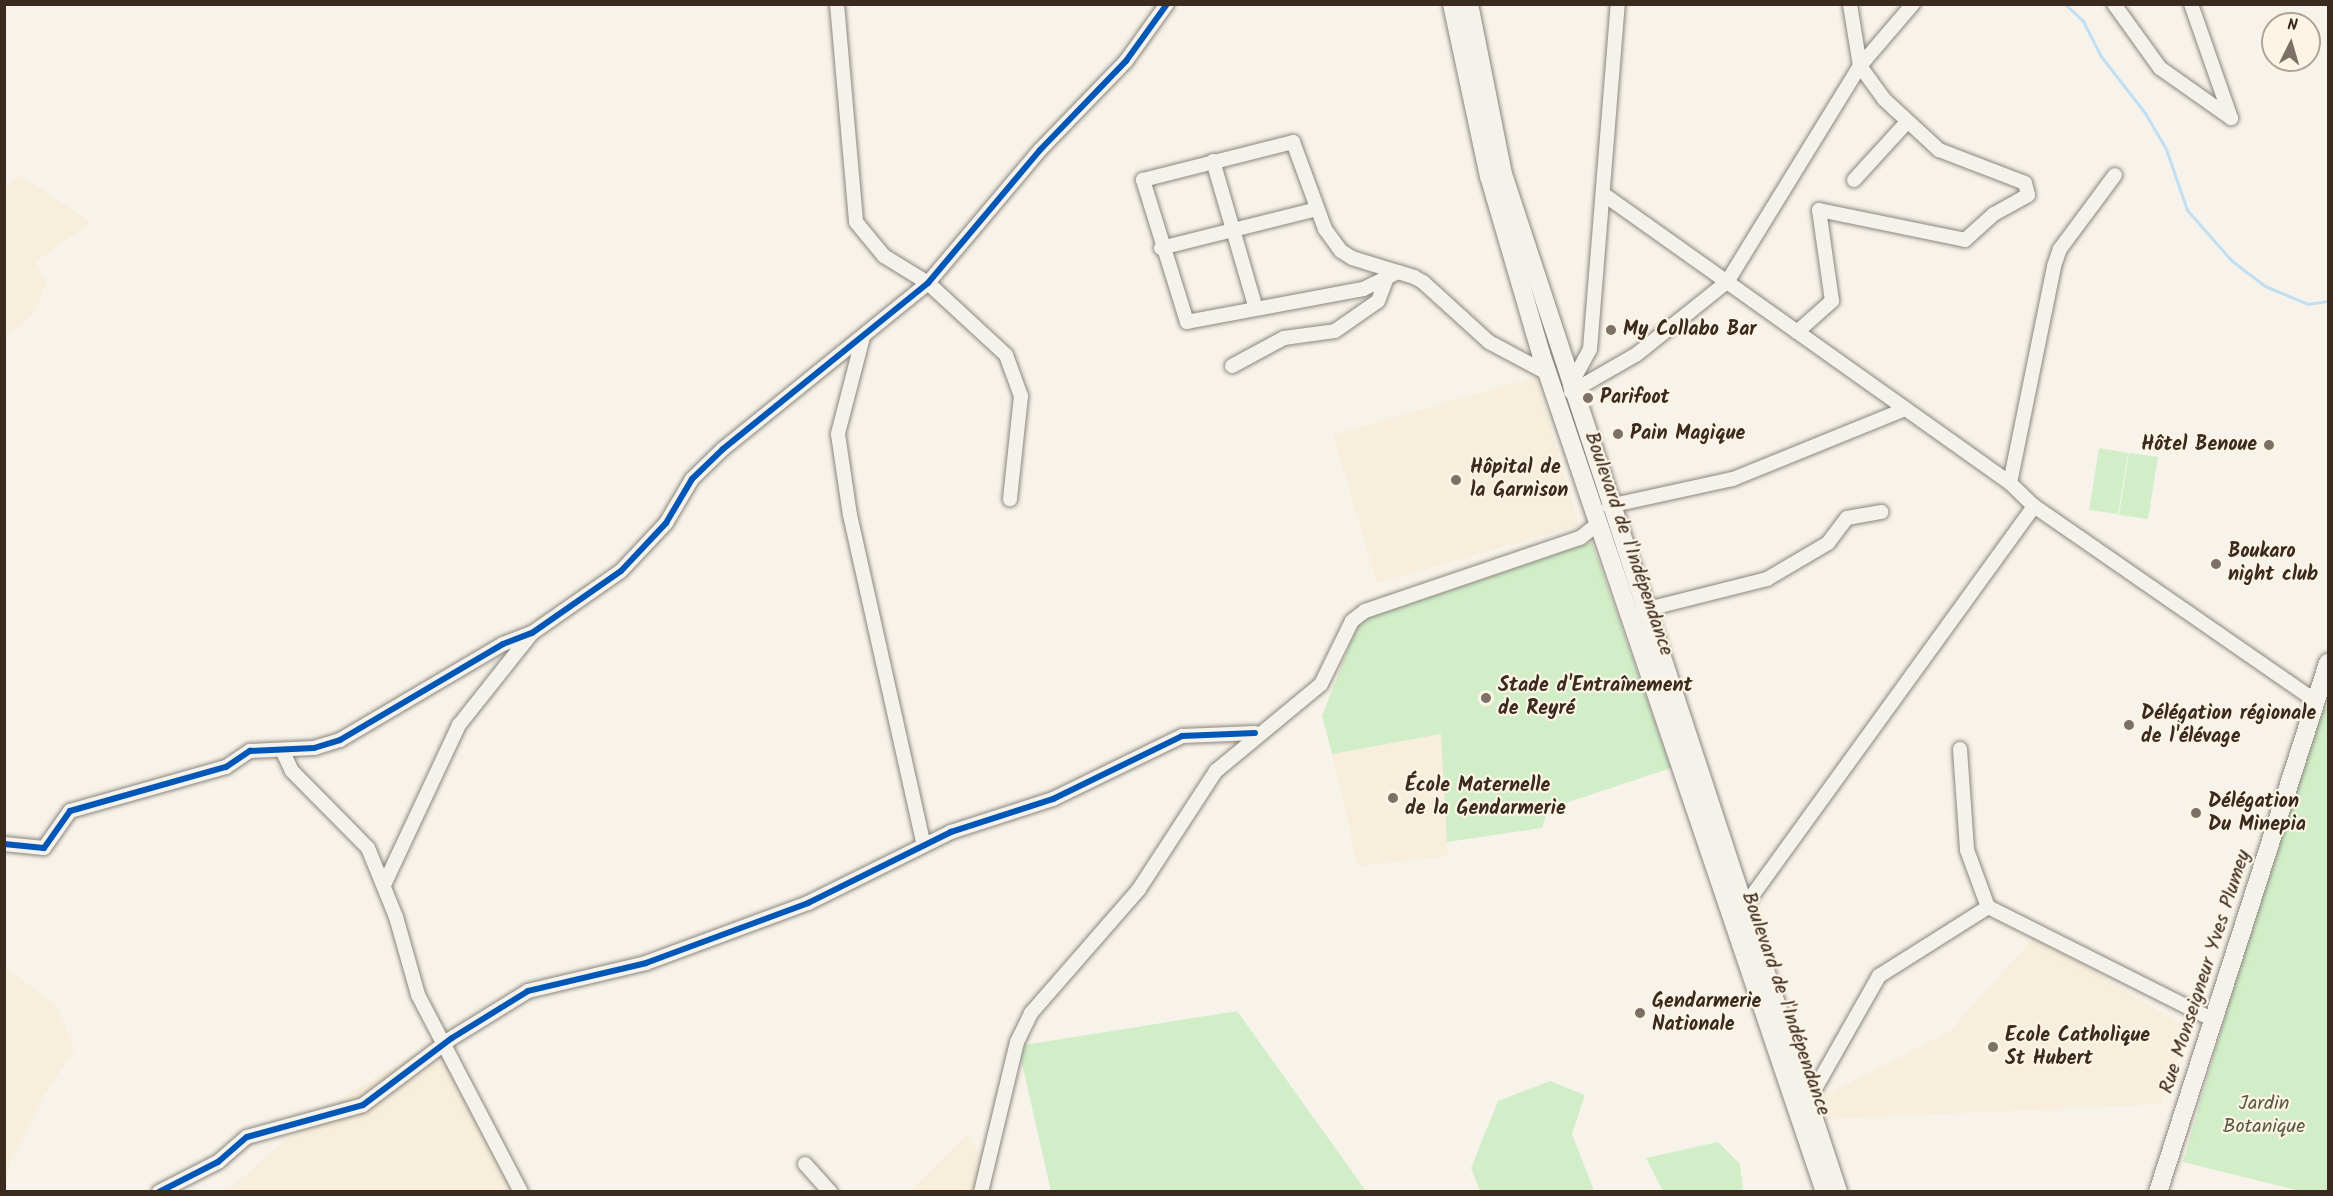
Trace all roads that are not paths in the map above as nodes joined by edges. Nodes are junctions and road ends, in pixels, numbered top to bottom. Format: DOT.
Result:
graph roads {
  1 [pos="837,4"];
  2 [pos="1167,4"];
  3 [pos="1452,4"];
  4 [pos="1469,4"];
  5 [pos="1618,4"];
  6 [pos="1850,4"];
  7 [pos="1913,4"];
  8 [pos="2114,4"];
  9 [pos="2191,4"];
  10 [pos="1860,66"];
  11 [pos="1907,122"];
  12 [pos="1213,161"];
  13 [pos="2115,176"];
  14 [pos="1854,180"];
  15 [pos="1606,196"];
  16 [pos="1317,209"];
  17 [pos="1233,230"];
  18 [pos="1161,248"];
  19 [pos="1398,272"];
  20 [pos="1386,280"];
  21 [pos="1727,282"];
  22 [pos="928,283"];
  23 [pos="1255,306"];
  24 [pos="1797,333"];
  25 [pos="863,337"];
  26 [pos="1232,366"];
  27 [pos="1547,373"];
  28 [pos="1570,389"];
  29 [pos="1905,409"];
  30 [pos="2010,483"];
  31 [pos="1010,499"];
  32 [pos="1609,506"];
  33 [pos="2034,506"];
  34 [pos="1881,512"];
  35 [pos="1598,524"];
  36 [pos="1644,610"];
  37 [pos="532,633"];
  38 [pos="2328,663"];
  39 [pos="2316,701"];
  40 [pos="1255,734"];
  41 [pos="1960,749"];
  42 [pos="283,752"];
  43 [pos="4,844"];
  44 [pos="924,845"];
  45 [pos="384,885"];
  46 [pos="1744,907"];
  47 [pos="1988,907"];
  48 [pos="2214,1020"];
  49 [pos="445,1044"];
  50 [pos="1808,1101"];
  51 [pos="806,1164"];
  52 [pos="159,1191"];
  53 [pos="521,1191"];
  54 [pos="830,1191"];
  55 [pos="981,1191"];
  56 [pos="1825,1191"];
  57 [pos="1838,1191"];
  58 [pos="2158,1191"];
  1 -- 22 [label="street"];
  2 -- 22 [label="street"];
  3 -- 27 [label="main road, Boulevard de l'Indépendance"];
  4 -- 28 [label="main road, Boulevard de l'Indépendance"];
  5 -- 15 [label="street"];
  6 -- 10 [label="street"];
  7 -- 10 [label="street"];
  8 -- 9 [label="street"];
  10 -- 11 [label="street"];
  10 -- 21 [label="street"];
  11 -- 14 [label="street"];
  11 -- 24 [label="street"];
  12 -- 16 [label="street"];
  12 -- 17 [label="street"];
  12 -- 18 [label="street"];
  13 -- 30 [label="street"];
  15 -- 21 [label="street"];
  15 -- 28 [label="street"];
  16 -- 17 [label="street"];
  16 -- 19 [label="street"];
  17 -- 18 [label="street"];
  17 -- 23 [label="street"];
  18 -- 23 [label="street"];
  19 -- 20 [label="street"];
  19 -- 27 [label="street"];
  20 -- 23 [label="street"];
  20 -- 26 [label="street"];
  21 -- 24 [label="street"];
  21 -- 28 [label="street"];
  22 -- 25 [label="street"];
  22 -- 31 [label="street"];
  24 -- 29 [label="street"];
  25 -- 37 [label="street"];
  25 -- 44 [label="street"];
  27 -- 35 [label="main road, Boulevard de l'Indépendance"];
  28 -- 32 [label="main road, Boulevard de l'Indépendance"];
  29 -- 30 [label="street"];
  29 -- 32 [label="street"];
  30 -- 33 [label="street"];
  32 -- 36 [label="main road, Boulevard de l'Indépendance"];
  33 -- 39 [label="street"];
  33 -- 46 [label="street"];
  34 -- 36 [label="street"];
  35 -- 40 [label="street"];
  35 -- 56 [label="main road, Boulevard de l'Indépendance"];
  36 -- 46 [label="main road, Boulevard de l'Indépendance"];
  37 -- 42 [label="street"];
  37 -- 45 [label="street"];
  38 -- 39 [label="main road, Rue Monseigneur Yves Plumey"];
  39 -- 48 [label="main road, Rue Monseigneur Yves Plumey"];
  40 -- 44 [label="street"];
  40 -- 55 [label="street"];
  41 -- 47 [label="street"];
  42 -- 43 [label="street"];
  42 -- 45 [label="street"];
  44 -- 49 [label="street"];
  45 -- 49 [label="street"];
  46 -- 50 [label="main road, Boulevard de l'Indépendance"];
  47 -- 48 [label="street"];
  47 -- 50 [label="street"];
  48 -- 58 [label="main road, Rue Monseigneur Yves Plumey"];
  49 -- 52 [label="street"];
  49 -- 53 [label="street"];
  50 -- 57 [label="main road, Boulevard de l'Indépendance"];
  51 -- 54 [label="street"];
}
